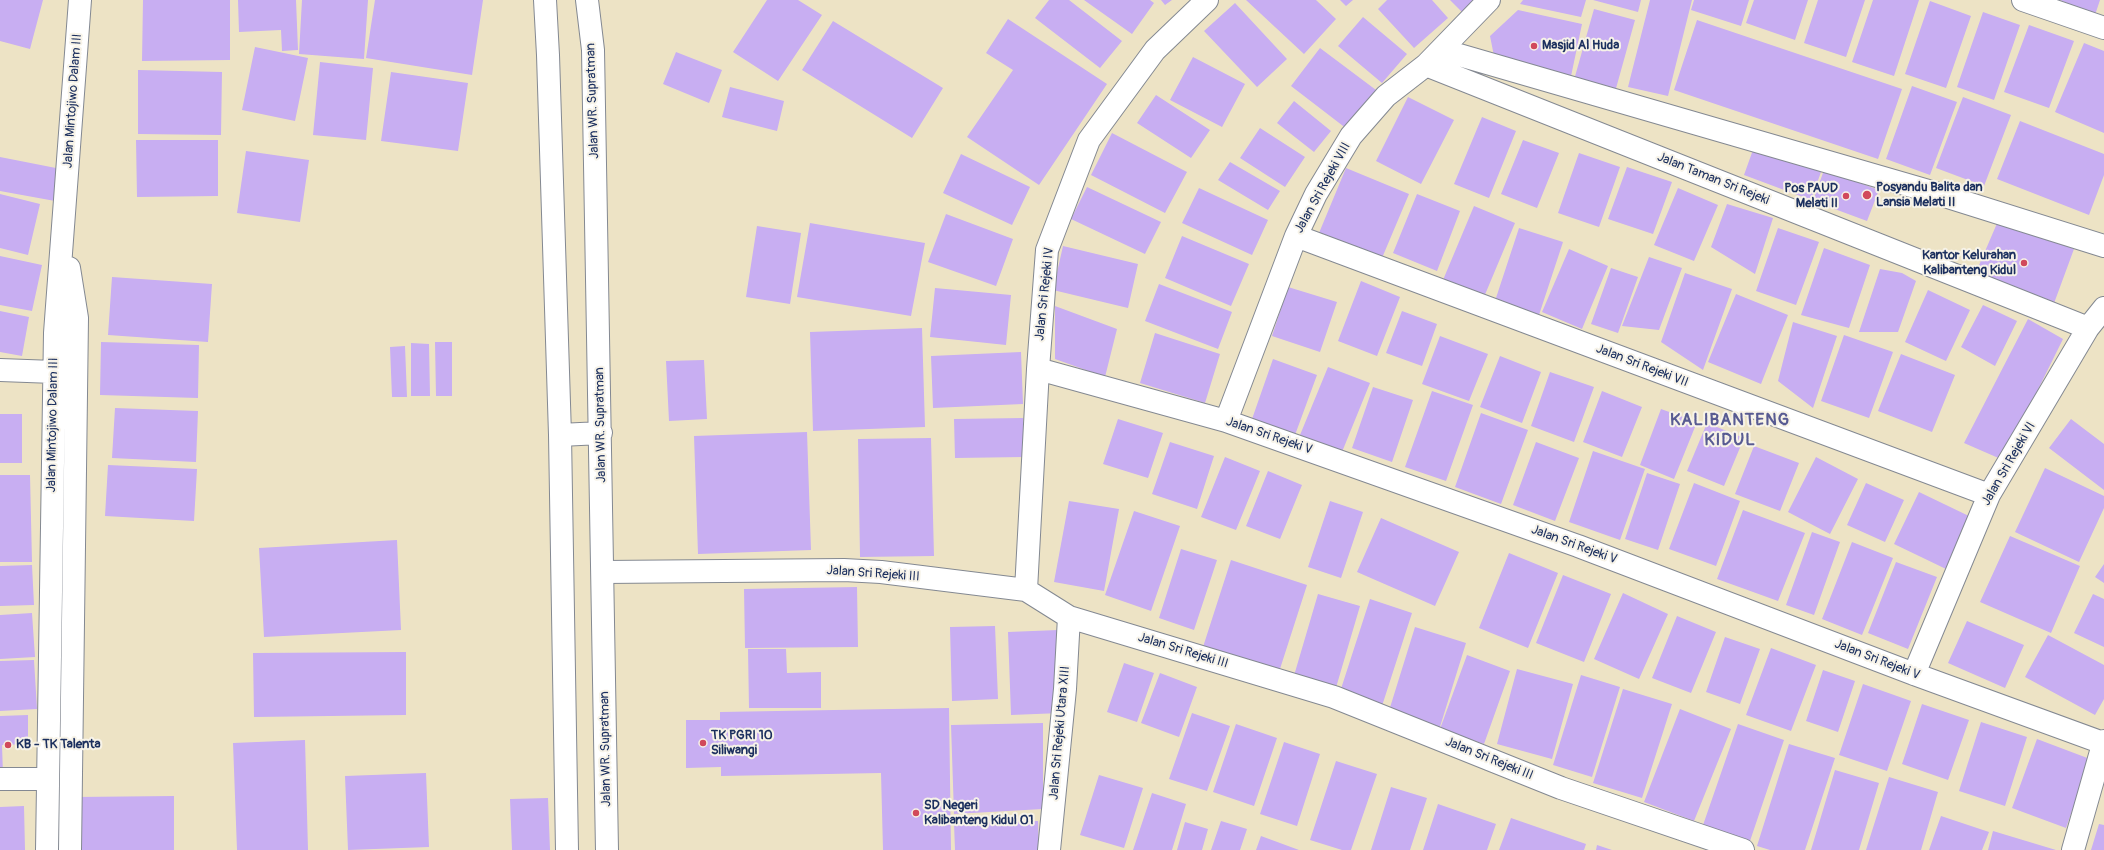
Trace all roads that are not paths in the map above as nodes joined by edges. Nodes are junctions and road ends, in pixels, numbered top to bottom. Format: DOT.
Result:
graph roads {
  1 [pos="80,0"];
  2 [pos="587,0"];
  3 [pos="1207,0"];
  4 [pos="1489,0"];
  5 [pos="2023,0"];
  6 [pos="546,1"];
  7 [pos="2104,28"];
  8 [pos="1442,50"];
  9 [pos="1426,65"];
  10 [pos="1296,236"];
  11 [pos="64,237"];
  12 [pos="2104,246"];
  13 [pos="2104,308"];
  14 [pos="2088,328"];
  15 [pos="1038,369"];
  16 [pos="0,370"];
  17 [pos="54,372"];
  18 [pos="1226,421"];
  19 [pos="601,433"];
  20 [pos="560,435"];
  21 [pos="1989,495"];
  22 [pos="603,572"];
  23 [pos="1026,590"];
  24 [pos="1069,617"];
  25 [pos="1914,674"];
  26 [pos="2104,742"];
  27 [pos="0,779"];
  28 [pos="48,779"];
  29 [pos="47,850"];
  30 [pos="70,850"];
  31 [pos="568,850"];
  32 [pos="607,850"];
  33 [pos="1049,850"];
  34 [pos="1743,850"];
  35 [pos="2073,850"];
  1 -- 11 [label="street, Jalan Mintojiwo Dalam III"];
  2 -- 19 [label="street, Jalan WR. Supratman"];
  3 -- 15 [label="street, Jalan Sri Rejeki IV"];
  4 -- 8 [label="street, Jalan Sri Rejeki VIII"];
  5 -- 7 [label="street"];
  6 -- 20 [label="street"];
  8 -- 9 [label="street, Jalan Sri Rejeki VIII"];
  8 -- 12 [label="street"];
  9 -- 10 [label="street, Jalan Sri Rejeki VIII"];
  9 -- 14 [label="street, Jalan Taman Sri Rejeki"];
  10 -- 18 [label="street, Jalan Sri Rejeki VIII"];
  10 -- 21 [label="street, Jalan Sri Rejeki VII"];
  11 -- 17 [label="street, Jalan Mintojiwo Dalam III"];
  11 -- 30 [label="street"];
  13 -- 14 [label="street, Jalan Sri Rejeki VI"];
  14 -- 21 [label="street, Jalan Sri Rejeki VI"];
  15 -- 18 [label="street, Jalan Sri Rejeki V"];
  15 -- 23 [label="street, Jalan Sri Rejeki IV"];
  16 -- 17 [label="street"];
  17 -- 28 [label="street, Jalan Mintojiwo Dalam III"];
  18 -- 25 [label="street, Jalan Sri Rejeki V"];
  19 -- 20 [label="street"];
  19 -- 22 [label="street, Jalan WR. Supratman"];
  20 -- 31 [label="street"];
  21 -- 25 [label="street, Jalan Sri Rejeki VI"];
  22 -- 23 [label="street, Jalan Sri Rejeki III"];
  22 -- 32 [label="street, Jalan WR. Supratman"];
  23 -- 24 [label="street, Jalan Sri Rejeki III"];
  24 -- 33 [label="street, Jalan Sri Rejeki Utara XIII"];
  24 -- 34 [label="street, Jalan Sri Rejeki III"];
  25 -- 26 [label="street, Jalan Sri Rejeki V"];
  26 -- 35 [label="street"];
  27 -- 28 [label="street"];
  28 -- 29 [label="street, Jalan Mintojiwo Dalam III"];
}
